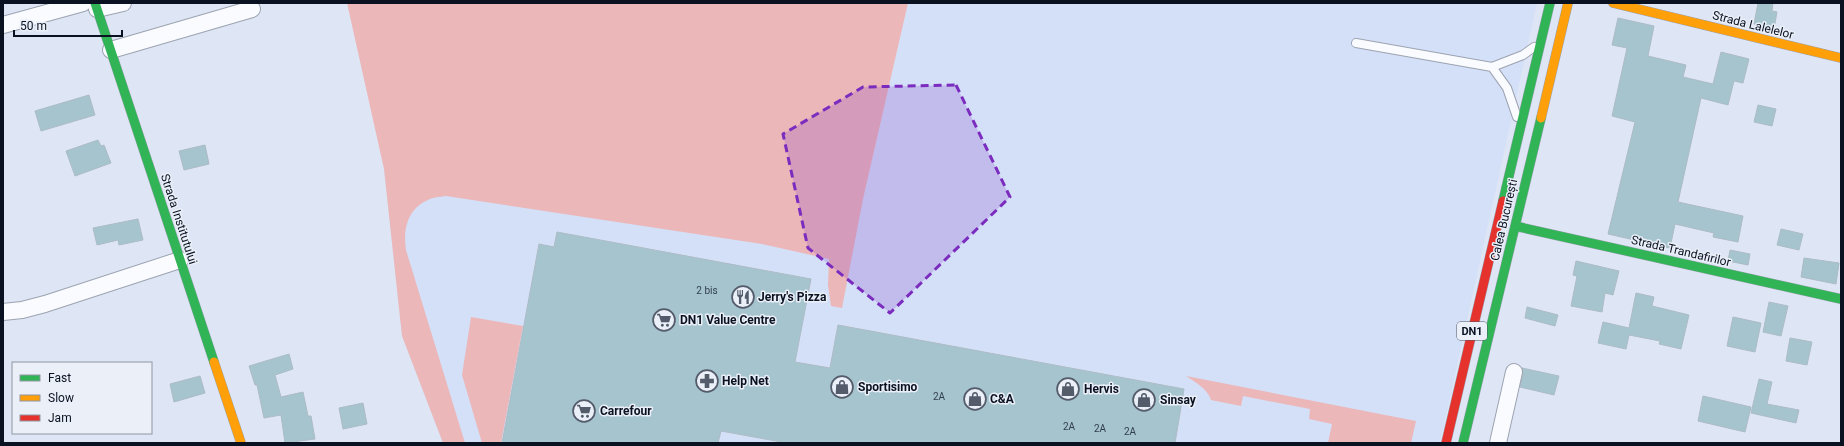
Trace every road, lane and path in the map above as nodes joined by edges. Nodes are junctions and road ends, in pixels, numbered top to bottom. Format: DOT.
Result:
graph roads {
  1 [pos="123,3"];
  2 [pos="1550,3"];
  3 [pos="1568,3"];
  4 [pos="1613,3"];
  5 [pos="92,5"];
  6 [pos="252,9"];
  7 [pos="3,25"];
  8 [pos="1542,35"];
  9 [pos="1356,43"];
  10 [pos="111,50"];
  11 [pos="1841,58"];
  12 [pos="1492,66"];
  13 [pos="1521,127"];
  14 [pos="1515,226"];
  15 [pos="180,260"];
  16 [pos="1841,299"];
  17 [pos="3,312"];
  18 [pos="1514,372"];
  19 [pos="241,443"];
  20 [pos="1446,443"];
  21 [pos="1464,443"];
  22 [pos="1498,443"];
  1 -- 5 [label="street"];
  2 -- 8 [label="main road, Calea București / DN1"];
  3 -- 14 [label="main road, Calea București / DN1"];
  4 -- 11 [label="main road, Strada Lalelelor"];
  5 -- 7 [label="street"];
  5 -- 10 [label="main road, Strada Institutului"];
  6 -- 10 [label="street"];
  8 -- 12 [label="lane"];
  8 -- 13 [label="main road, Calea București / DN1"];
  9 -- 12 [label="lane"];
  10 -- 15 [label="main road, Strada Institutului"];
  12 -- 13 [label="lane"];
  13 -- 20 [label="main road, Calea București / DN1"];
  14 -- 16 [label="main road, Strada Trandafirilor"];
  14 -- 21 [label="main road, Calea București / DN1"];
  15 -- 17 [label="street"];
  15 -- 19 [label="main road, Strada Institutului"];
  18 -- 22 [label="street"];
}
